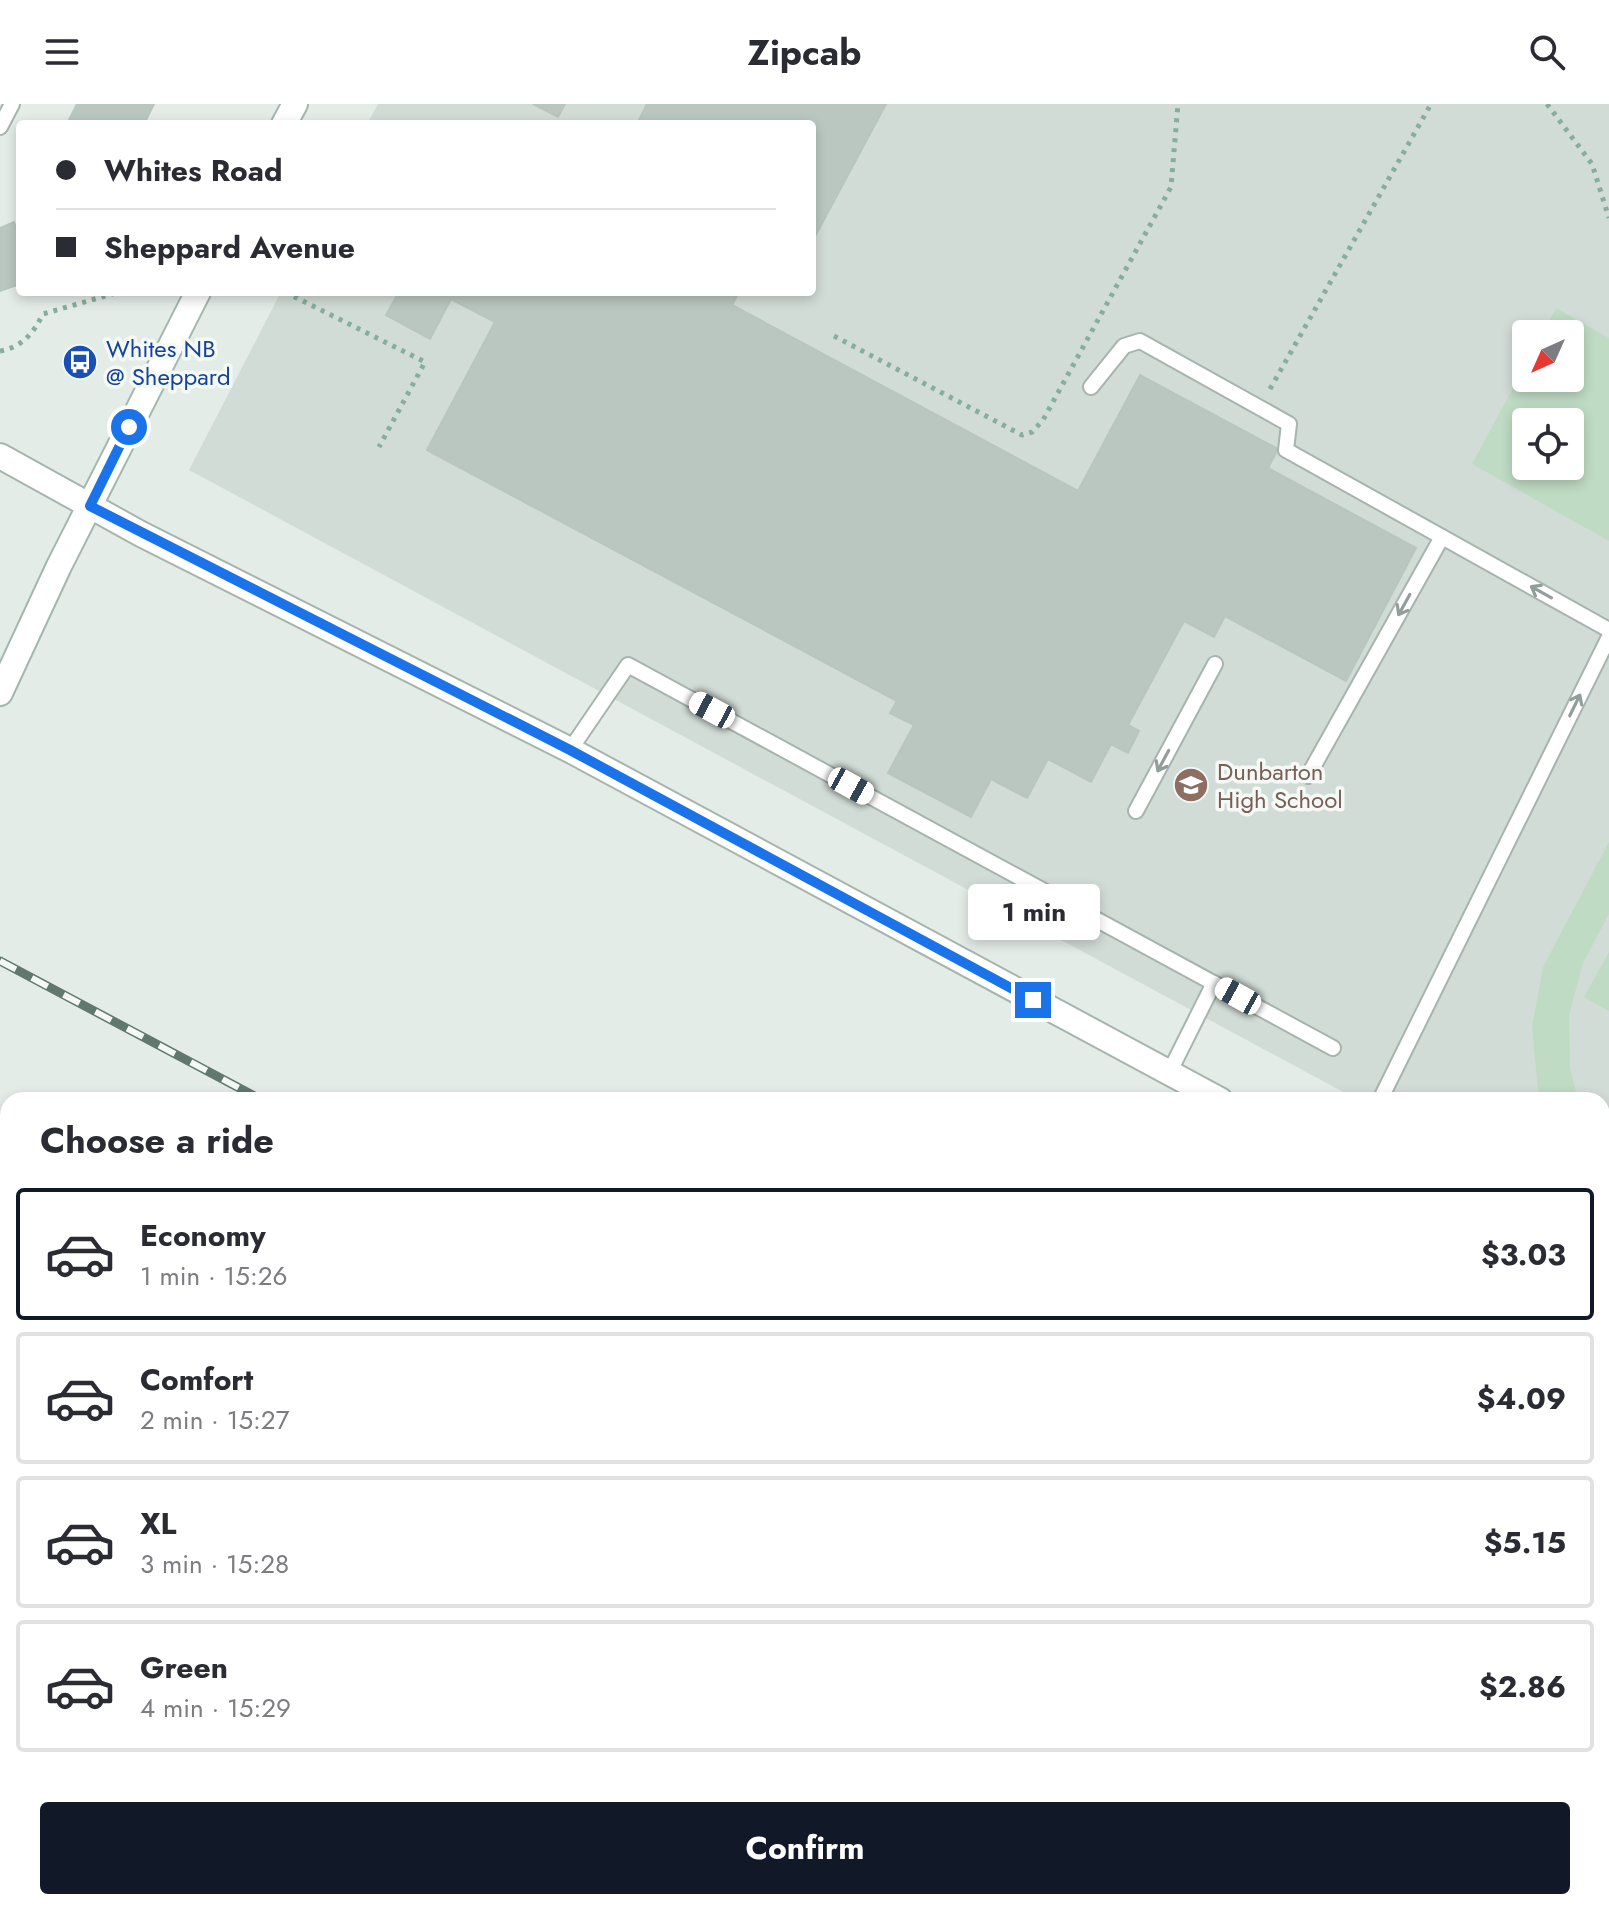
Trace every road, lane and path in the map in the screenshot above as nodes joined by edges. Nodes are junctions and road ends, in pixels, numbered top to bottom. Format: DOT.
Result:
graph roads {
  1 [pos="12,104"];
  2 [pos="1178,104"];
  3 [pos="1431,104"];
  4 [pos="1547,104"];
  5 [pos="0,127"];
  6 [pos="1609,218"];
  7 [pos="105,296"];
  8 [pos="196,296"];
  9 [pos="293,296"];
  10 [pos="834,336"];
  11 [pos="0,351"];
  12 [pos="1091,387"];
  13 [pos="1259,408"];
  14 [pos="379,447"];
  15 [pos="0,456"];
  16 [pos="90,506"];
  17 [pos="1442,537"];
  18 [pos="1609,630"];
  19 [pos="1609,637"];
  20 [pos="1215,664"];
  21 [pos="0,693"];
  22 [pos="570,750"];
  23 [pos="1308,776"];
  24 [pos="1136,811"];
  25 [pos="1214,983"];
  26 [pos="1333,1048"];
  27 [pos="1169,1073"];
  28 [pos="1205,1092"];
  29 [pos="1384,1092"];
  1 -- 5 [label="lane"];
  2 -- 10 [label="path"];
  3 -- 13 [label="path"];
  4 -- 6 [label="path"];
  7 -- 11 [label="path"];
  8 -- 16 [label="street"];
  9 -- 14 [label="path"];
  12 -- 13 [label="lane"];
  13 -- 17 [label="lane"];
  15 -- 16 [label="street"];
  16 -- 21 [label="street"];
  16 -- 22 [label="street"];
  18 -- 17 [label="lane, one-way"];
  17 -- 23 [label="lane, one-way"];
  29 -- 19 [label="lane, one-way"];
  20 -- 24 [label="lane, one-way"];
  22 -- 25 [label="lane"];
  22 -- 27 [label="street"];
  25 -- 26 [label="lane"];
  25 -- 27 [label="lane"];
  27 -- 28 [label="street"];
}
